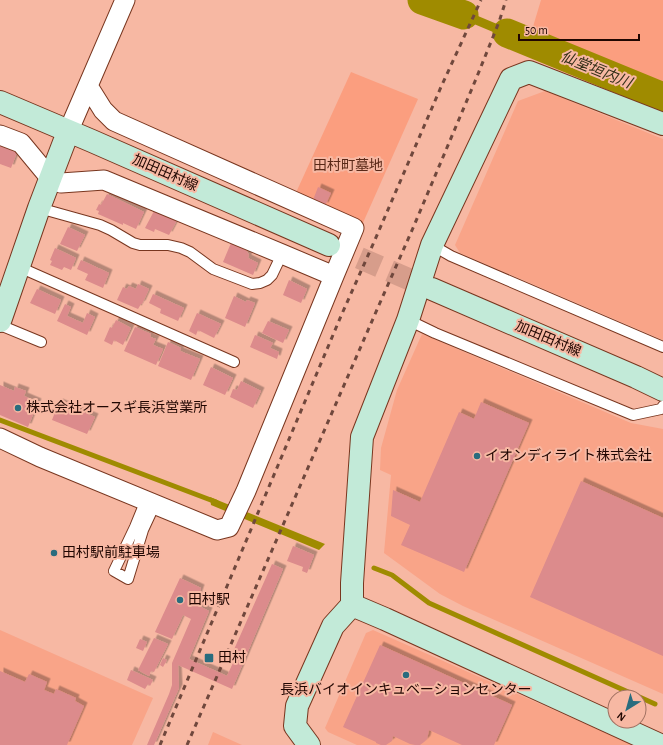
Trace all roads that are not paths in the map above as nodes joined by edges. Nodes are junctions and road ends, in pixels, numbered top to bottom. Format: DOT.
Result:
graph roads {
  1 [pos="125,0"];
  2 [pos="88,86"];
  3 [pos="0,102"];
  4 [pos="663,124"];
  5 [pos="68,132"];
  6 [pos="0,135"];
  7 [pos="50,178"];
  8 [pos="39,208"];
  9 [pos="329,245"];
  10 [pos="432,245"];
  11 [pos="282,254"];
  12 [pos="18,267"];
  13 [pos="334,276"];
  14 [pos="432,289"];
  15 [pos="408,320"];
  16 [pos="0,321"];
  17 [pos="0,324"];
  18 [pos="41,342"];
  19 [pos="663,347"];
  20 [pos="234,362"];
  21 [pos="663,390"];
  22 [pos="663,406"];
  23 [pos="0,438"];
  24 [pos="150,502"];
  25 [pos="352,606"];
  26 [pos="309,745"];
  27 [pos="660,745"];
  1 -- 2 [label="street"];
  2 -- 5 [label="street"];
  2 -- 13 [label="street"];
  3 -- 5 [label="street, 加田田村線"];
  4 -- 10 [label="street"];
  5 -- 7 [label="street"];
  5 -- 9 [label="street, 加田田村線"];
  6 -- 7 [label="street"];
  7 -- 8 [label="street"];
  7 -- 11 [label="street"];
  8 -- 11 [label="lane"];
  8 -- 12 [label="street"];
  10 -- 15 [label="street"];
  10 -- 19 [label="lane"];
  11 -- 13 [label="street"];
  12 -- 16 [label="street"];
  12 -- 20 [label="lane"];
  13 -- 24 [label="street"];
  14 -- 21 [label="street, 加田田村線"];
  15 -- 22 [label="lane"];
  15 -- 25 [label="street"];
  17 -- 18 [label="lane"];
  23 -- 24 [label="street"];
  24 -- 24 [label="lane"];
  25 -- 26 [label="street"];
  25 -- 27 [label="street"];
}
